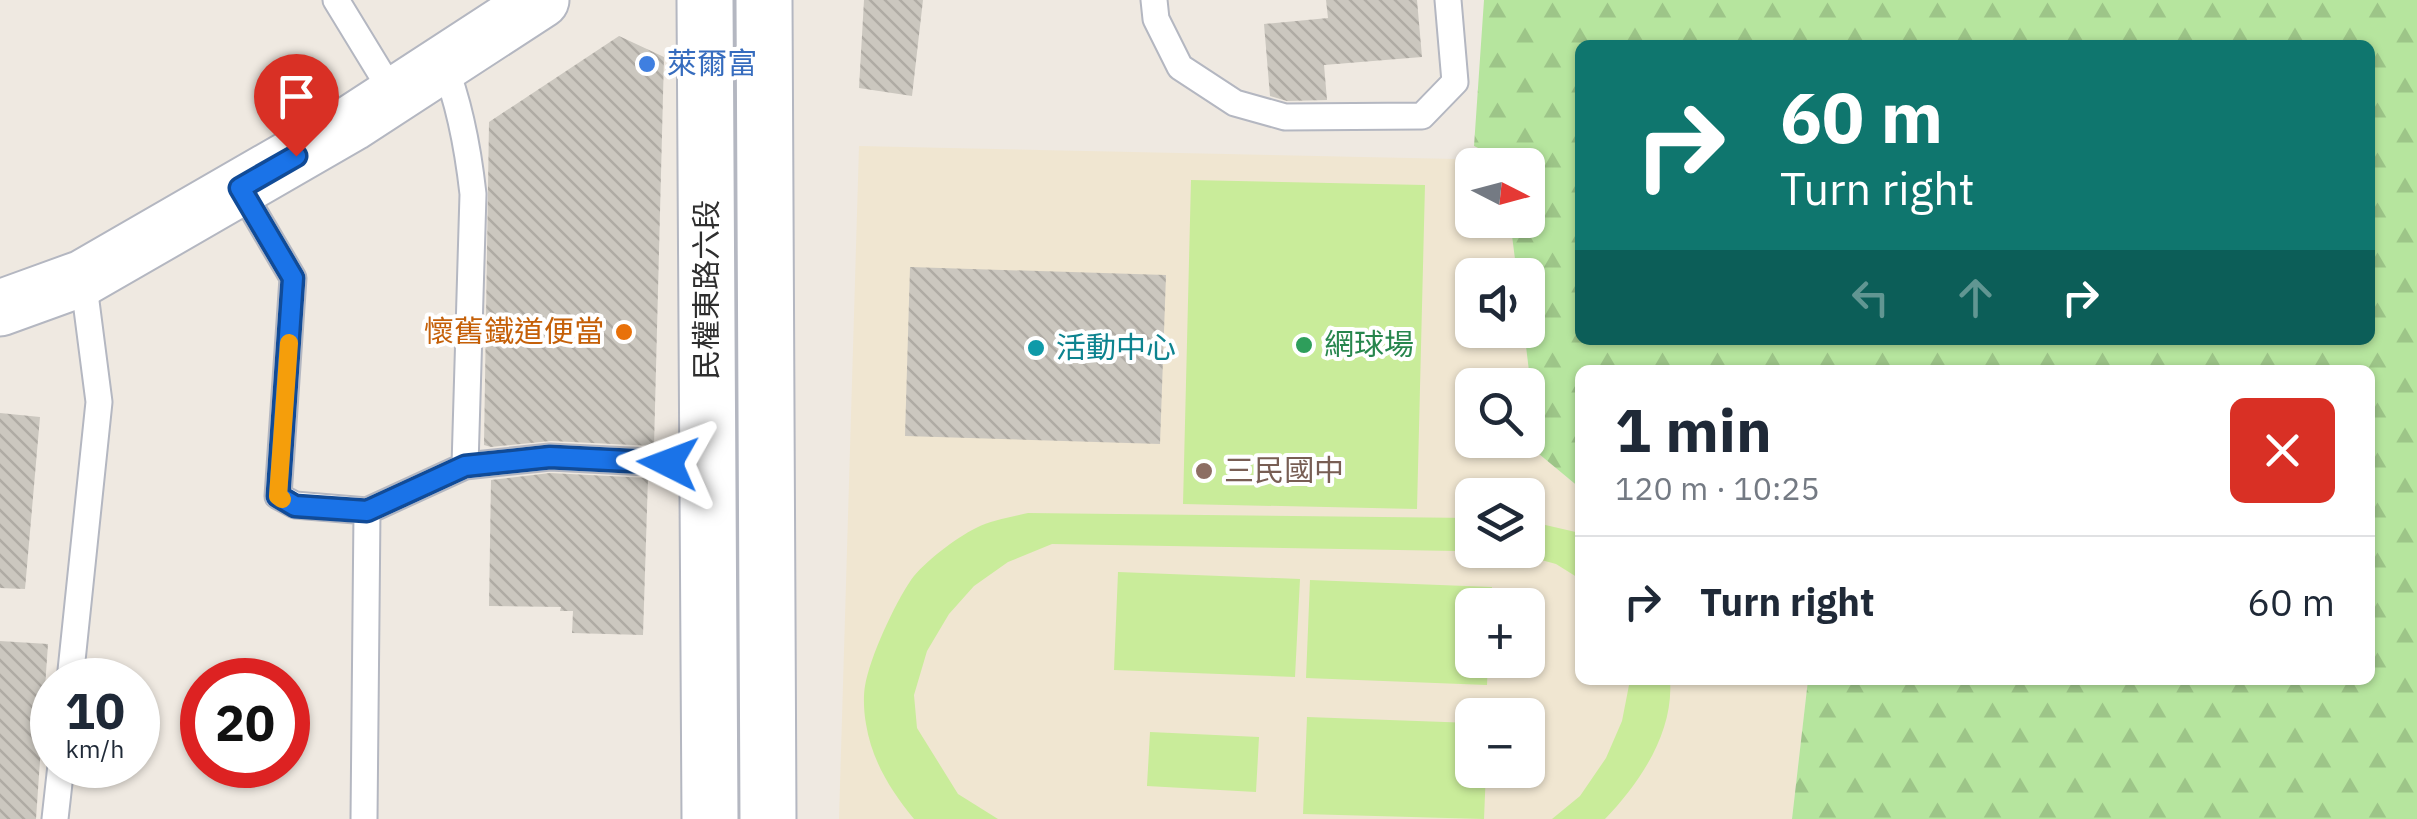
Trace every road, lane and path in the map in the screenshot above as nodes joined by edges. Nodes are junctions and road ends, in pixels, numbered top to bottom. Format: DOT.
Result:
graph roads {
  1 [pos="336,0"];
  2 [pos="541,0"];
  3 [pos="706,0"];
  4 [pos="764,0"];
  5 [pos="1154,0"];
  6 [pos="1448,0"];
  7 [pos="443,62"];
  8 [pos="394,95"];
  9 [pos="240,188"];
  10 [pos="83,278"];
  11 [pos="0,308"];
  12 [pos="708,465"];
  13 [pos="465,466"];
  14 [pos="367,511"];
  15 [pos="72,658"];
  16 [pos="58,788"];
  17 [pos="55,819"];
  18 [pos="364,819"];
  19 [pos="710,819"];
  20 [pos="768,819"];
  1 -- 8 [label="lane"];
  2 -- 7 [label="main road"];
  3 -- 12 [label="main road, 民權東路六段"];
  4 -- 20 [label="main road, 民權東路六段"];
  5 -- 6 [label="lane"];
  7 -- 8 [label="main road"];
  7 -- 13 [label="lane"];
  8 -- 9 [label="main road"];
  9 -- 10 [label="main road"];
  9 -- 14 [label="lane"];
  10 -- 11 [label="main road"];
  10 -- 15 [label="lane"];
  12 -- 13 [label="lane"];
  12 -- 19 [label="main road, 民權東路六段"];
  13 -- 14 [label="lane"];
  14 -- 18 [label="lane"];
  16 -- 17 [label="lane"];
}
